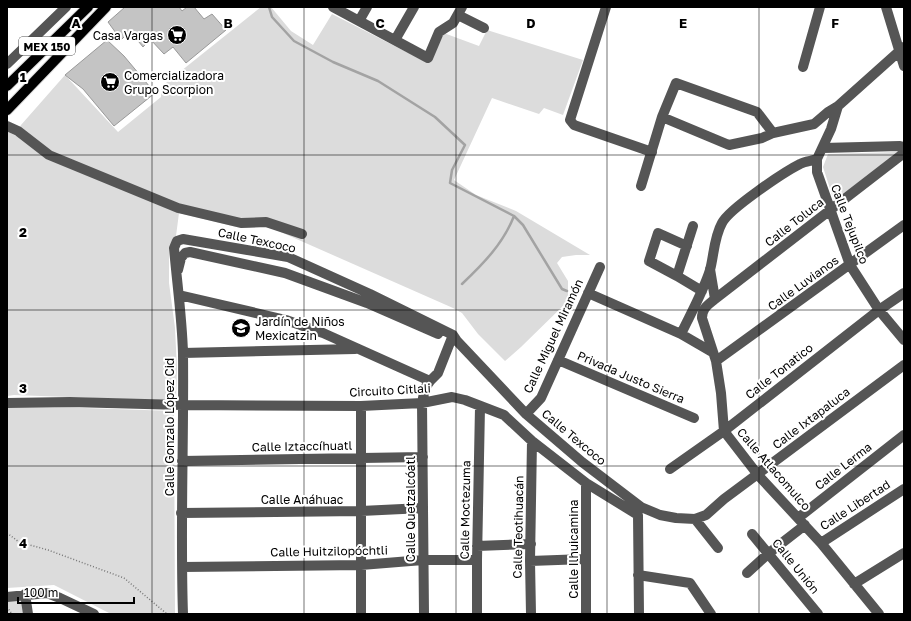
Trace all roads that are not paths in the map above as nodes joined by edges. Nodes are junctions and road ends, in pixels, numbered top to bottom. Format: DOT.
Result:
graph roads {
  1 [pos="66,7"];
  2 [pos="88,7"];
  3 [pos="106,7"];
  4 [pos="333,7"];
  5 [pos="367,7"];
  6 [pos="414,7"];
  7 [pos="606,7"];
  8 [pos="820,7"];
  9 [pos="886,7"];
  10 [pos="460,11"];
  11 [pos="359,21"];
  12 [pos="484,28"];
  13 [pos="395,40"];
  14 [pos="902,49"];
  15 [pos="7,64"];
  16 [pos="904,66"];
  17 [pos="803,67"];
  18 [pos="7,86"];
  19 [pos="838,106"];
  20 [pos="7,110"];
  21 [pos="662,117"];
  22 [pos="7,126"];
  23 [pos="773,133"];
  24 [pos="904,147"];
  25 [pos="823,148"];
  26 [pos="652,152"];
  27 [pos="904,153"];
  28 [pos="817,159"];
  29 [pos="641,186"];
  30 [pos="830,210"];
  31 [pos="904,225"];
  32 [pos="693,226"];
  33 [pos="302,234"];
  34 [pos="177,242"];
  35 [pos="687,246"];
  36 [pos="850,265"];
  37 [pos="600,267"];
  38 [pos="710,270"];
  39 [pos="677,276"];
  40 [pos="176,278"];
  41 [pos="702,291"];
  42 [pos="588,293"];
  43 [pos="904,293"];
  44 [pos="179,296"];
  45 [pos="715,299"];
  46 [pos="879,310"];
  47 [pos="702,312"];
  48 [pos="681,334"];
  49 [pos="454,339"];
  50 [pos="904,340"];
  51 [pos="359,349"];
  52 [pos="182,353"];
  53 [pos="714,357"];
  54 [pos="558,360"];
  55 [pos="904,365"];
  56 [pos="430,380"];
  57 [pos="7,403"];
  58 [pos="422,403"];
  59 [pos="182,406"];
  60 [pos="361,406"];
  61 [pos="480,407"];
  62 [pos="526,414"];
  63 [pos="694,418"];
  64 [pos="724,431"];
  65 [pos="904,435"];
  66 [pos="532,441"];
  67 [pos="423,457"];
  68 [pos="360,458"];
  69 [pos="182,461"];
  70 [pos="670,469"];
  71 [pos="758,475"];
  72 [pos="586,483"];
  73 [pos="904,489"];
  74 [pos="423,508"];
  75 [pos="361,511"];
  76 [pos="181,513"];
  77 [pos="695,519"];
  78 [pos="801,522"];
  79 [pos="752,534"];
  80 [pos="821,543"];
  81 [pos="531,544"];
  82 [pos="477,546"];
  83 [pos="718,548"];
  84 [pos="769,553"];
  85 [pos="904,553"];
  86 [pos="585,559"];
  87 [pos="423,560"];
  88 [pos="477,560"];
  89 [pos="530,561"];
  90 [pos="361,565"];
  91 [pos="182,567"];
  92 [pos="747,573"];
  93 [pos="638,575"];
  94 [pos="854,584"];
  95 [pos="26,594"];
  96 [pos="7,597"];
  97 [pos="28,614"];
  98 [pos="94,614"];
  99 [pos="183,614"];
  100 [pos="361,614"];
  101 [pos="424,614"];
  102 [pos="477,614"];
  103 [pos="531,614"];
  104 [pos="586,614"];
  105 [pos="639,614"];
  106 [pos="711,614"];
  107 [pos="818,614"];
  108 [pos="879,614"];
  1 -- 15 [label="street"];
  2 -- 18 [label="main road, MEX 150"];
  3 -- 20 [label="main road, MEX 150"];
  4 -- 11 [label="street"];
  5 -- 11 [label="street"];
  6 -- 13 [label="street"];
  7 -- 26 [label="street"];
  8 -- 17 [label="street"];
  9 -- 14 [label="street"];
  10 -- 12 [label="street"];
  10 -- 13 [label="street"];
  11 -- 13 [label="street"];
  14 -- 16 [label="street"];
  14 -- 19 [label="street"];
  19 -- 23 [label="street"];
  19 -- 25 [label="street"];
  21 -- 23 [label="street"];
  21 -- 23 [label="street"];
  21 -- 26 [label="street"];
  22 -- 33 [label="street"];
  24 -- 25 [label="street"];
  25 -- 28 [label="street"];
  26 -- 29 [label="street"];
  27 -- 30 [label="street, Calle Toluca"];
  28 -- 30 [label="street, Calle Tejupilco"];
  28 -- 38 [label="street"];
  30 -- 36 [label="street, Calle Tejupilco"];
  30 -- 45 [label="street, Calle Toluca"];
  31 -- 36 [label="street, Calle Luvianos"];
  32 -- 35 [label="street"];
  34 -- 40 [label="street, Calle Gonzalo López Cid"];
  34 -- 49 [label="street, Calle Texcoco"];
  35 -- 39 [label="street"];
  35 -- 39 [label="street"];
  36 -- 46 [label="street, Calle Tejupilco"];
  36 -- 53 [label="street, Calle Luvianos"];
  37 -- 42 [label="street, Calle Miguel Miramón"];
  38 -- 41 [label="street"];
  38 -- 45 [label="street"];
  39 -- 41 [label="street"];
  40 -- 44 [label="street, Calle Gonzalo López Cid"];
  40 -- 49 [label="street, Calle Texcoco"];
  41 -- 48 [label="street"];
  42 -- 48 [label="street"];
  42 -- 54 [label="street, Calle Miguel Miramón"];
  43 -- 46 [label="street, Calle Tonatico"];
  44 -- 51 [label="street"];
  44 -- 52 [label="street, Calle Gonzalo López Cid"];
  45 -- 47 [label="street, Calle Toluca"];
  46 -- 50 [label="street, Calle Tejupilco"];
  46 -- 64 [label="street, Calle Tonatico"];
  47 -- 53 [label="street, Calle Atlacomulco"];
  48 -- 53 [label="street"];
  49 -- 56 [label="street"];
  49 -- 62 [label="street, Calle Texcoco"];
  51 -- 52 [label="street"];
  51 -- 56 [label="street"];
  52 -- 59 [label="street, Calle Gonzalo López Cid"];
  53 -- 64 [label="street, Calle Atlacomulco"];
  54 -- 62 [label="street, Calle Miguel Miramón"];
  54 -- 63 [label="street, Privada Justo Sierra"];
  55 -- 71 [label="street, Calle Ixtapaluca"];
  56 -- 58 [label="street, Calle Quetzalcóatl"];
  57 -- 59 [label="street, Circuito Citlali"];
  58 -- 60 [label="street, Circuito Citlali"];
  58 -- 61 [label="street, Circuito Citlali"];
  58 -- 67 [label="street, Calle Quetzalcóatl"];
  59 -- 60 [label="street, Circuito Citlali"];
  59 -- 69 [label="street, Calle Gonzalo López Cid"];
  60 -- 68 [label="street"];
  61 -- 66 [label="street, Circuito Citlali"];
  61 -- 82 [label="street, Calle Moctezuma"];
  62 -- 77 [label="street, Calle Texcoco"];
  64 -- 70 [label="street, Calle Tonatico"];
  64 -- 71 [label="street, Calle Atlacomulco"];
  65 -- 78 [label="street, Calle Lerma"];
  66 -- 72 [label="street, Circuito Citlali"];
  66 -- 81 [label="street, Calle Teotihuacán"];
  67 -- 68 [label="street, Calle Iztaccíhuatl"];
  67 -- 74 [label="street, Calle Quetzalcóatl"];
  68 -- 69 [label="street, Calle Iztaccíhuatl"];
  68 -- 75 [label="street"];
  69 -- 76 [label="street, Calle Gonzalo López Cid"];
  71 -- 77 [label="street, Calle Ixtapaluca"];
  71 -- 78 [label="street, Calle Atlacomulco"];
  72 -- 86 [label="street, Calle Ilhuicamina"];
  72 -- 93 [label="street, Circuito Citlali"];
  73 -- 80 [label="street, Calle Libertad"];
  74 -- 75 [label="street, Calle Anáhuac"];
  74 -- 87 [label="street, Calle Quetzalcóatl"];
  75 -- 76 [label="street, Calle Anáhuac"];
  75 -- 90 [label="street"];
  76 -- 91 [label="street, Calle Gonzalo López Cid"];
  77 -- 83 [label="street"];
  78 -- 80 [label="street, Calle Atlacomulco"];
  78 -- 84 [label="street, Calle Lerma"];
  79 -- 84 [label="street, Calle Unión"];
  80 -- 94 [label="street, Calle Atlacomulco"];
  81 -- 82 [label="street"];
  81 -- 89 [label="street, Calle Teotihuacán"];
  82 -- 88 [label="street, Calle Moctezuma"];
  84 -- 92 [label="street, Calle Lerma"];
  84 -- 107 [label="street, Calle Unión"];
  85 -- 94 [label="street"];
  86 -- 89 [label="street"];
  86 -- 104 [label="street, Calle Ilhuicamina"];
  87 -- 88 [label="street, Calle Huitzilopóchtli"];
  87 -- 90 [label="street, Calle Huitzilopóchtli"];
  87 -- 101 [label="street, Calle Quetzalcóatl"];
  88 -- 102 [label="street, Calle Moctezuma"];
  89 -- 103 [label="street, Calle Teotihuacán"];
  90 -- 91 [label="street, Calle Huitzilopóchtli"];
  90 -- 100 [label="street"];
  91 -- 99 [label="street, Calle Gonzalo López Cid"];
  93 -- 105 [label="street, Circuito Citlali"];
  93 -- 106 [label="street"];
  94 -- 108 [label="street, Calle Atlacomulco"];
  95 -- 96 [label="street"];
  95 -- 97 [label="street"];
  95 -- 98 [label="street"];
}
